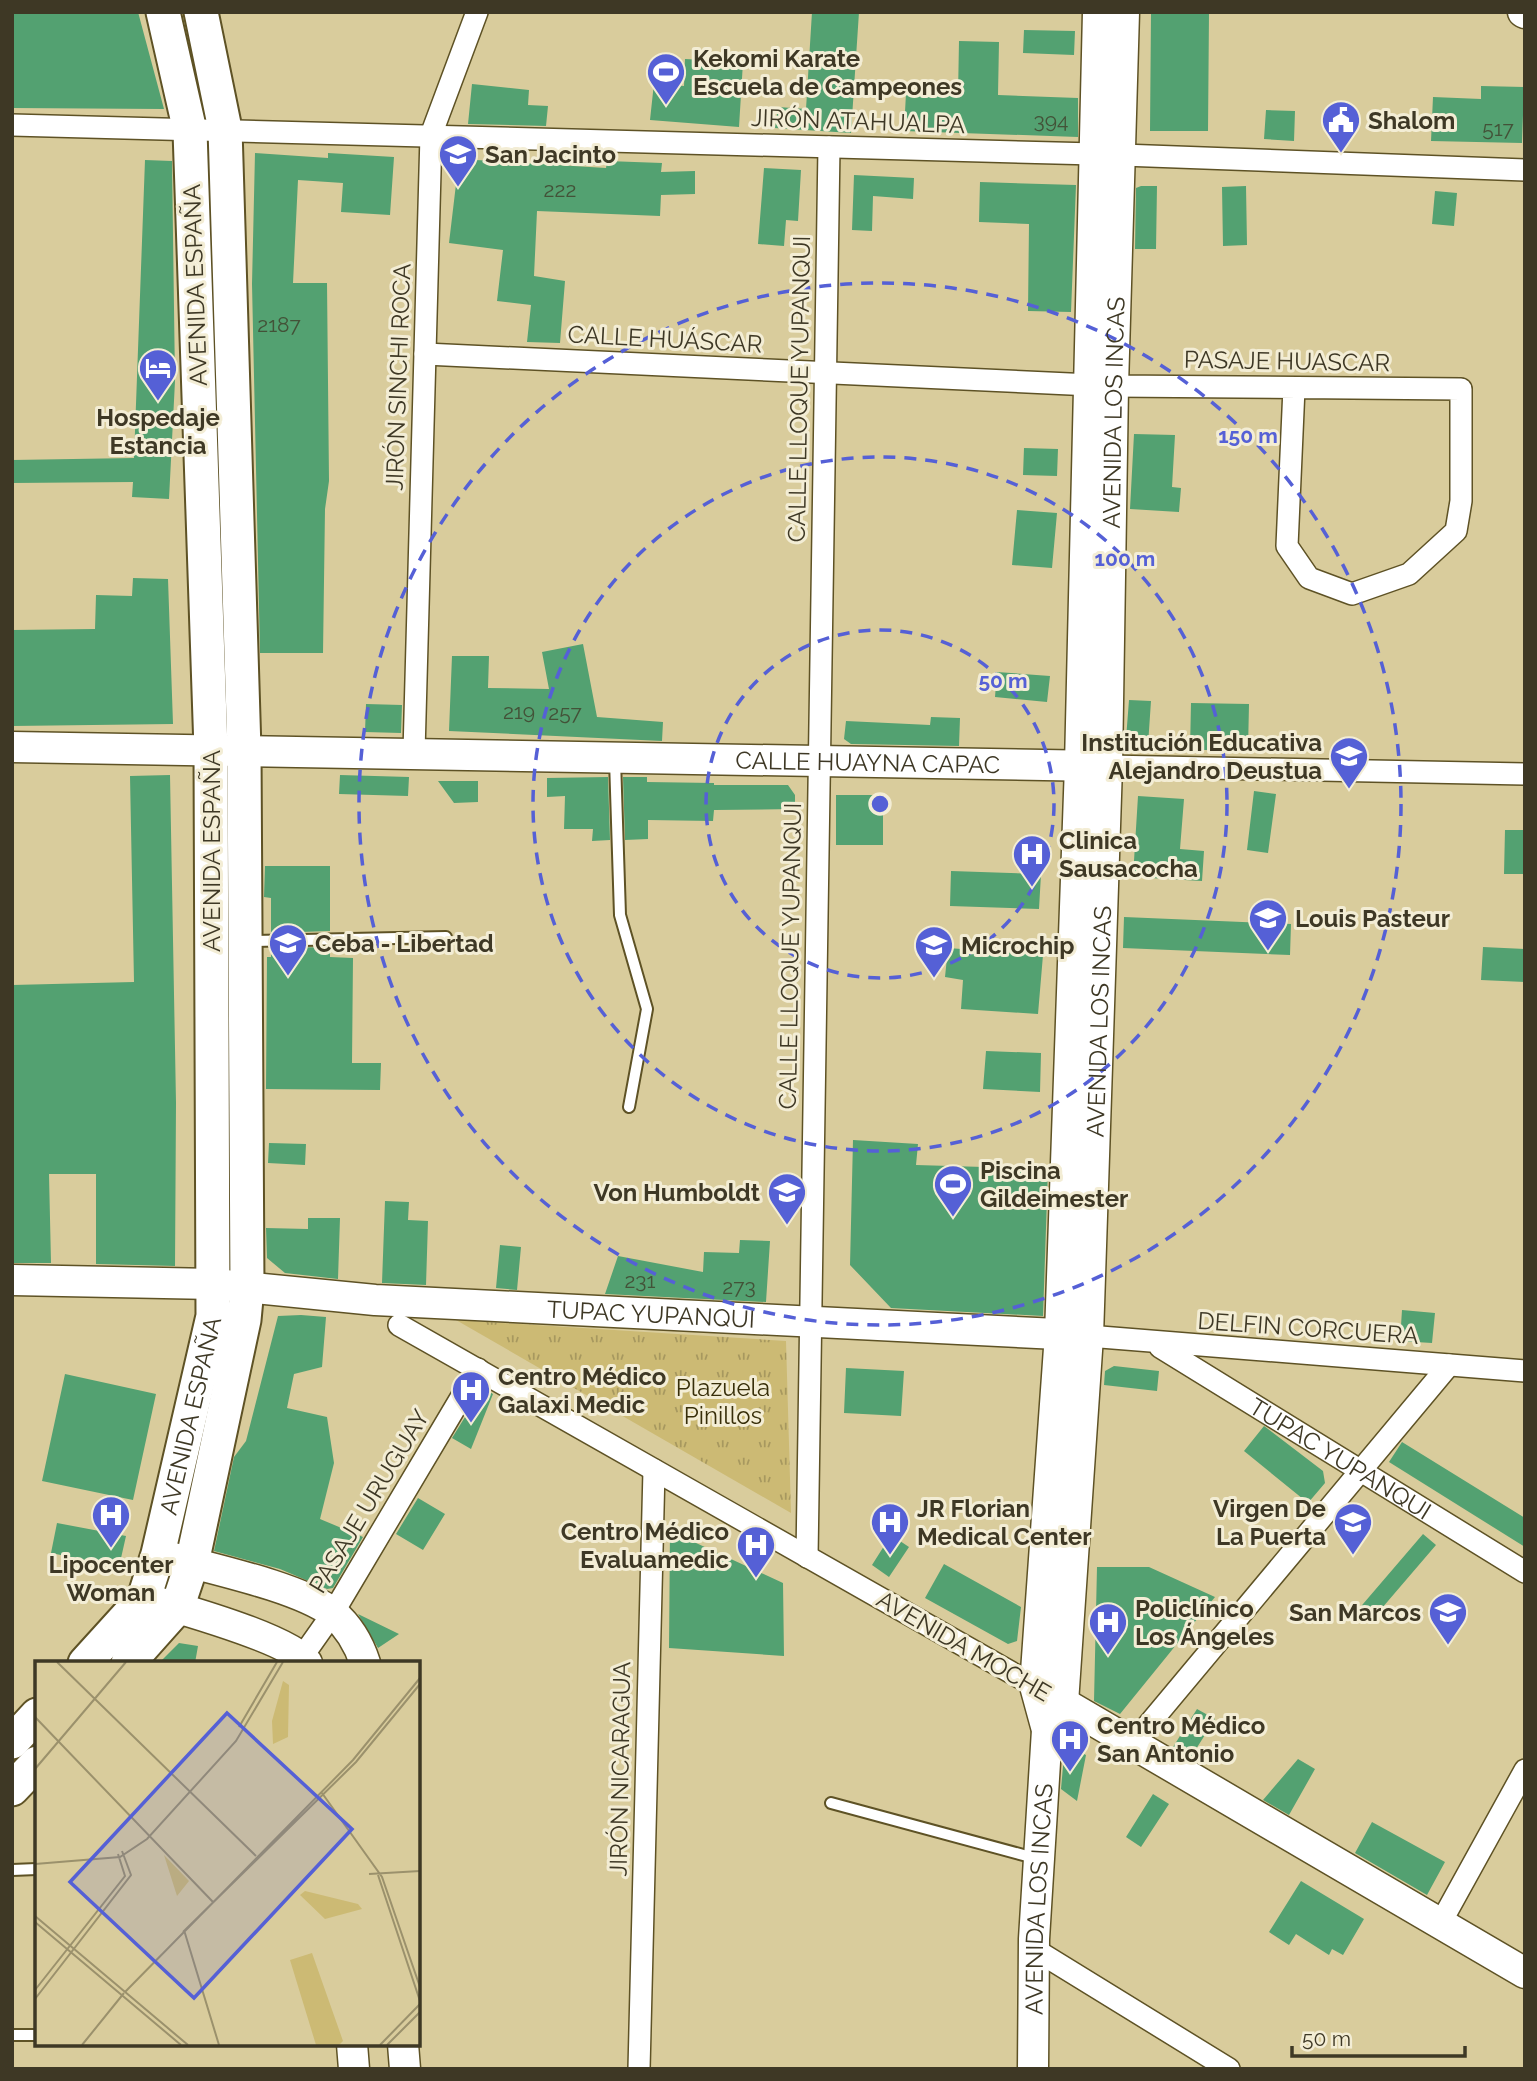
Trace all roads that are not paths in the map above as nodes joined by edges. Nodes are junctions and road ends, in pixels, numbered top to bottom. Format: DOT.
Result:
graph roads {
  1 [pos="163,12"];
  2 [pos="201,12"];
  3 [pos="477,12"];
  4 [pos="1098,12"];
  5 [pos="1124,12"];
  6 [pos="12,125"];
  7 [pos="225,129"];
  8 [pos="190,131"];
  9 [pos="431,135"];
  10 [pos="829,147"];
  11 [pos="1107,155"];
  12 [pos="1525,170"];
  13 [pos="425,354"];
  14 [pos="825,373"];
  15 [pos="1101,385"];
  16 [pos="1294,388"];
  17 [pos="12,747"];
  18 [pos="211,749"];
  19 [pos="244,750"];
  20 [pos="414,752"];
  21 [pos="615,757"];
  22 [pos="819,760"];
  23 [pos="1094,766"];
  24 [pos="1525,774"];
  25 [pos="446,937"];
  26 [pos="245,941"];
  27 [pos="629,1107"];
  28 [pos="12,1280"];
  29 [pos="214,1284"];
  30 [pos="247,1288"];
  31 [pos="811,1324"];
  32 [pos="399,1325"];
  33 [pos="1074,1335"];
  34 [pos="1156,1344"];
  35 [pos="1449,1365"];
  36 [pos="478,1369"];
  37 [pos="1525,1371"];
  38 [pos="654,1470"];
  39 [pos="1359,1470"];
  40 [pos="158,1554"];
  41 [pos="807,1557"];
  42 [pos="192,1563"];
  43 [pos="1525,1572"];
  44 [pos="144,1598"];
  45 [pos="177,1608"];
  46 [pos="333,1613"];
  47 [pos="304,1660"];
  48 [pos="87,1661"];
  49 [pos="130,1661"];
  50 [pos="364,1661"];
  51 [pos="1035,1686"];
  52 [pos="1063,1703"];
  53 [pos="35,1717"];
  54 [pos="1047,1730"];
  55 [pos="12,1742"];
  56 [pos="1134,1742"];
  57 [pos="35,1765"];
  58 [pos="1525,1770"];
  59 [pos="12,1789"];
  60 [pos="831,1803"];
  61 [pos="1039,1859"];
  62 [pos="35,1869"];
  63 [pos="12,1870"];
  64 [pos="1440,1924"];
  65 [pos="1034,1949"];
  66 [pos="1525,1973"];
  67 [pos="12,2035"];
  68 [pos="35,2035"];
  69 [pos="352,2046"];
  70 [pos="403,2046"];
  71 [pos="354,2069"];
  72 [pos="405,2069"];
  73 [pos="639,2069"];
  74 [pos="1032,2069"];
  75 [pos="1228,2069"];
  1 -- 8 [label="main road, AVENIDA ESPAÑA"];
  2 -- 7 [label="main road, AVENIDA ESPAÑA"];
  3 -- 9 [label="street, JIRÓN SINCHI ROCA"];
  4 -- 11 [label="street, AVENIDA LOS INCAS"];
  5 -- 11 [label="street, AVENIDA LOS INCAS"];
  6 -- 8 [label="street, JIRÓN ATAHUALPA"];
  7 -- 8 [label="street, JIRÓN ATAHUALPA"];
  7 -- 9 [label="street, JIRÓN ATAHUALPA"];
  7 -- 19 [label="main road, AVENIDA ESPAÑA"];
  8 -- 18 [label="main road, AVENIDA ESPAÑA"];
  9 -- 10 [label="street, JIRÓN ATAHUALPA"];
  9 -- 13 [label="street, JIRÓN SINCHI ROCA"];
  10 -- 11 [label="street, JIRÓN ATAHUALPA"];
  10 -- 14 [label="street, CALLE LLOQUE YUPANQUI"];
  11 -- 12 [label="street, JIRÓN ATAHUALPA"];
  11 -- 15 [label="street, AVENIDA LOS INCAS"];
  13 -- 14 [label="street, CALLE HUÁSCAR"];
  13 -- 20 [label="street, JIRÓN SINCHI ROCA"];
  14 -- 15 [label="street, CALLE HUÁSCAR"];
  14 -- 22 [label="street, CALLE LLOQUE YUPANQUI"];
  15 -- 16 [label="street, PASAJE HUASCAR"];
  15 -- 23 [label="street, AVENIDA LOS INCAS"];
  16 -- 16 [label="street, PASAJE HUASCAR"];
  17 -- 18 [label="street, CALLE HUAYNA CAPAC"];
  18 -- 19 [label="street, CALLE HUAYNA CAPAC"];
  18 -- 29 [label="main road, AVENIDA ESPAÑA"];
  19 -- 20 [label="street, CALLE HUAYNA CAPAC"];
  19 -- 26 [label="main road, AVENIDA ESPAÑA"];
  20 -- 21 [label="street, CALLE HUAYNA CAPAC"];
  21 -- 22 [label="street, CALLE HUAYNA CAPAC"];
  21 -- 27 [label="lane"];
  22 -- 23 [label="street, CALLE HUAYNA CAPAC"];
  22 -- 31 [label="street, CALLE LLOQUE YUPANQUI"];
  23 -- 24 [label="street, CALLE HUAYNA CAPAC"];
  23 -- 33 [label="street, AVENIDA LOS INCAS"];
  25 -- 26 [label="lane"];
  26 -- 30 [label="main road, AVENIDA ESPAÑA"];
  28 -- 29 [label="street, TUPAC YUPANQUI"];
  29 -- 30 [label="street, TUPAC YUPANQUI"];
  29 -- 40 [label="main road, AVENIDA ESPAÑA"];
  30 -- 31 [label="street, TUPAC YUPANQUI"];
  30 -- 42 [label="main road, AVENIDA ESPAÑA"];
  31 -- 33 [label="street, TUPAC YUPANQUI"];
  31 -- 41 [label="street, CALLE LLOQUE YUPANQUI"];
  32 -- 36 [label="street, AVENIDA MOCHE"];
  33 -- 34 [label="street, DELFIN CORCUERA"];
  33 -- 51 [label="street, AVENIDA LOS INCAS"];
  33 -- 52 [label="street, AVENIDA LOS INCAS"];
  34 -- 35 [label="street, DELFIN CORCUERA"];
  34 -- 39 [label="street, TUPAC YUPANQUI"];
  35 -- 37 [label="street, DELFIN CORCUERA"];
  35 -- 39 [label="street"];
  36 -- 38 [label="street, AVENIDA MOCHE"];
  36 -- 46 [label="street, PASAJE URUGUAY"];
  38 -- 41 [label="street, AVENIDA MOCHE"];
  38 -- 73 [label="street, JIRÓN NICARAGUA"];
  39 -- 43 [label="street, TUPAC YUPANQUI"];
  39 -- 56 [label="street"];
  40 -- 42 [label="street"];
  40 -- 44 [label="main road, AVENIDA ESPAÑA"];
  41 -- 51 [label="street, AVENIDA MOCHE"];
  42 -- 45 [label="main road, AVENIDA ESPAÑA"];
  42 -- 46 [label="street"];
  44 -- 45 [label="street"];
  44 -- 48 [label="main road, AVENIDA ESPAÑA"];
  45 -- 47 [label="street"];
  45 -- 49 [label="main road, AVENIDA ESPAÑA"];
  46 -- 47 [label="street, PASAJE URUGUAY"];
  46 -- 50 [label="street"];
  51 -- 52 [label="street, AVENIDA MOCHE"];
  51 -- 54 [label="street, AVENIDA LOS INCAS"];
  52 -- 54 [label="street, AVENIDA LOS INCAS"];
  52 -- 56 [label="street, AVENIDA MOCHE"];
  53 -- 55 [label="main road"];
  54 -- 61 [label="street, AVENIDA LOS INCAS"];
  56 -- 64 [label="street, AVENIDA MOCHE"];
  57 -- 59 [label="main road"];
  58 -- 64 [label="street"];
  60 -- 61 [label="lane"];
  61 -- 65 [label="street, AVENIDA LOS INCAS"];
  62 -- 63 [label="lane"];
  64 -- 66 [label="street, AVENIDA MOCHE"];
  65 -- 74 [label="street, AVENIDA LOS INCAS"];
  65 -- 75 [label="street"];
  67 -- 68 [label="lane"];
  69 -- 71 [label="street"];
  70 -- 72 [label="street"];
}
